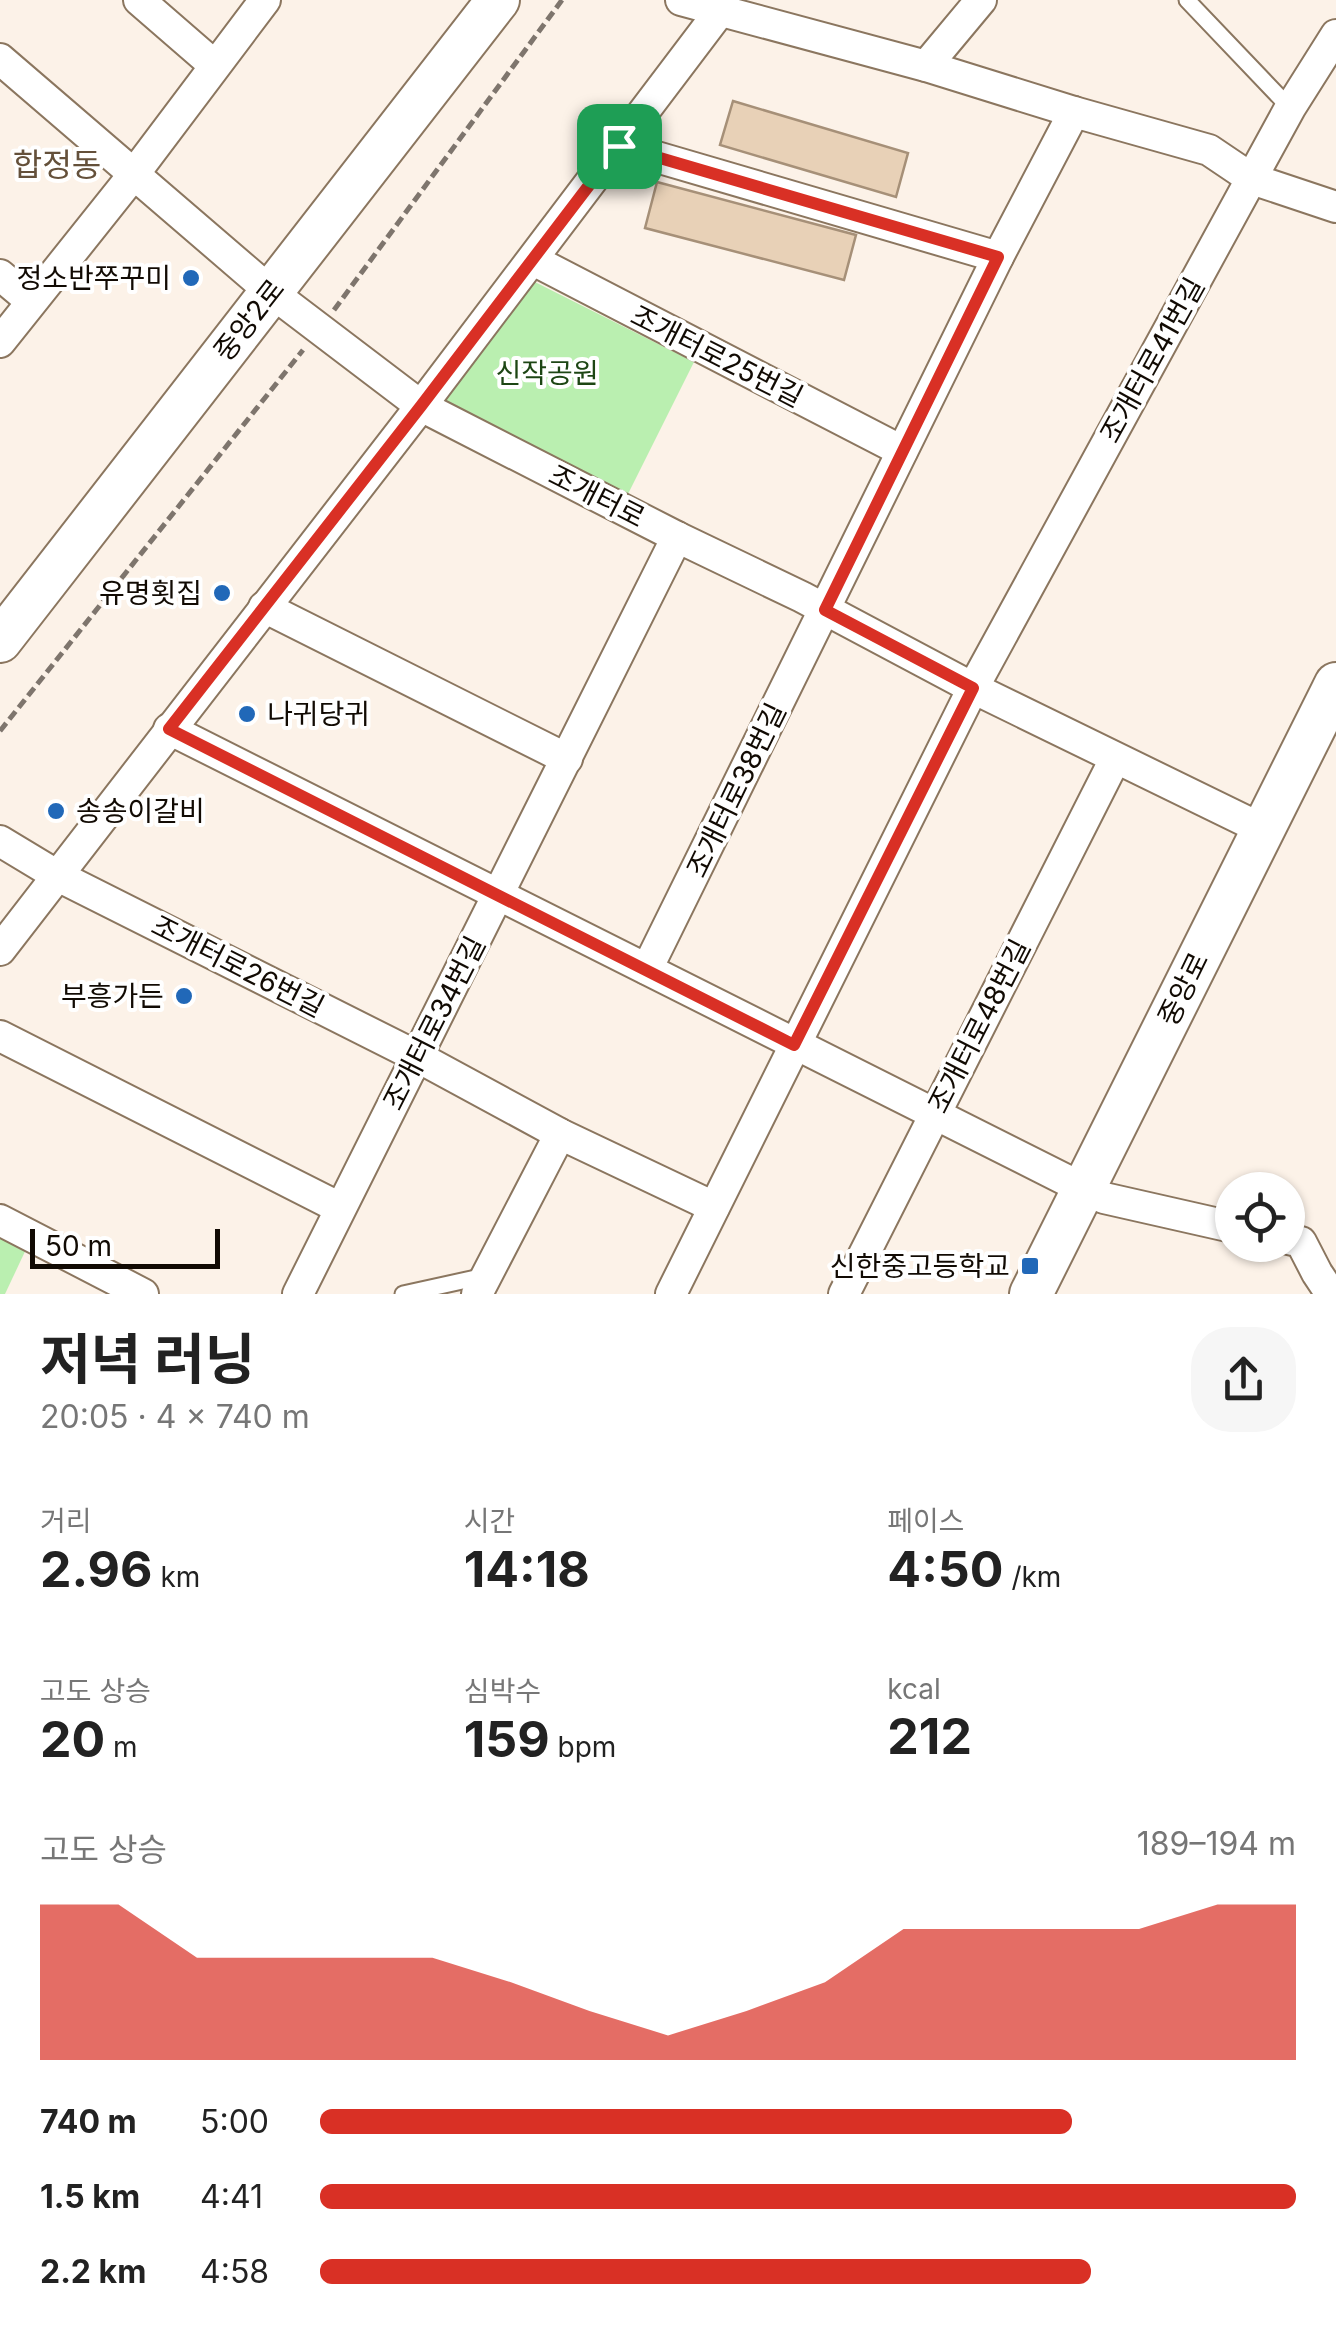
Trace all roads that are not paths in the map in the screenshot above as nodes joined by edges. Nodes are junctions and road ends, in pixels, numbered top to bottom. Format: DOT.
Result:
graph roads {
  1 [pos="139,0"];
  2 [pos="265,0"];
  3 [pos="498,0"];
  4 [pos="681,0"];
  5 [pos="982,0"];
  6 [pos="1187,0"];
  7 [pos="720,12"];
  8 [pos="1336,35"];
  9 [pos="0,58"];
  10 [pos="214,65"];
  11 [pos="926,66"];
  12 [pos="1290,108"];
  13 [pos="1074,112"];
  14 [pos="619,146"];
  15 [pos="134,174"];
  16 [pos="1252,179"];
  17 [pos="1336,207"];
  18 [pos="998,257"];
  19 [pos="533,260"];
  20 [pos="0,274"];
  21 [pos="271,292"];
  22 [pos="31,301"];
  23 [pos="0,342"];
  24 [pos="421,406"];
  25 [pos="902,451"];
  26 [pos="677,538"];
  27 [pos="264,608"];
  28 [pos="825,610"];
  29 [pos="0,641"];
  30 [pos="1336,684"];
  31 [pos="973,688"];
  32 [pos="1336,724"];
  33 [pos="169,729"];
  34 [pos="567,759"];
  35 [pos="1115,759"];
  36 [pos="1262,828"];
  37 [pos="0,841"];
  38 [pos="58,876"];
  39 [pos="499,895"];
  40 [pos="0,950"];
  41 [pos="647,969"];
  42 [pos="0,1036"];
  43 [pos="794,1045"];
  44 [pos="418,1057"];
  45 [pos="934,1114"];
  46 [pos="560,1134"];
  47 [pos="1094,1194"];
  48 [pos="714,1206"];
  49 [pos="340,1208"];
  50 [pos="0,1220"];
  51 [pos="1215,1223"];
  52 [pos="1305,1248"];
  53 [pos="481,1285"];
  54 [pos="111,1287"];
  55 [pos="142,1294"];
  56 [pos="298,1294"];
  57 [pos="403,1294"];
  58 [pos="670,1294"];
  59 [pos="844,1294"];
  60 [pos="1031,1294"];
  61 [pos="1051,1294"];
  62 [pos="1330,1294"];
  1 -- 10 [label="street"];
  2 -- 10 [label="street"];
  3 -- 21 [label="main road, 중앙2로"];
  4 -- 7 [label="street"];
  5 -- 11 [label="street"];
  6 -- 12 [label="lane"];
  7 -- 11 [label="street"];
  7 -- 14 [label="street"];
  8 -- 12 [label="street, 조개터로41번길"];
  9 -- 15 [label="street, 조개터로"];
  10 -- 15 [label="street"];
  11 -- 13 [label="street"];
  12 -- 16 [label="street, 조개터로41번길"];
  13 -- 16 [label="street"];
  13 -- 18 [label="street, 조개터로38번길"];
  14 -- 18 [label="street"];
  14 -- 19 [label="street"];
  15 -- 21 [label="street, 조개터로"];
  15 -- 22 [label="street"];
  16 -- 17 [label="street"];
  16 -- 31 [label="street, 조개터로41번길"];
  18 -- 25 [label="street, 조개터로38번길"];
  19 -- 24 [label="street"];
  19 -- 25 [label="street, 조개터로25번길"];
  20 -- 22 [label="street"];
  21 -- 24 [label="street, 조개터로"];
  21 -- 29 [label="main road, 중앙2로"];
  22 -- 23 [label="street"];
  24 -- 26 [label="street, 조개터로"];
  24 -- 27 [label="street"];
  25 -- 28 [label="street, 조개터로38번길"];
  26 -- 28 [label="street, 조개터로"];
  26 -- 34 [label="street, 조개터로34번길"];
  27 -- 33 [label="street"];
  27 -- 34 [label="street"];
  28 -- 31 [label="street, 조개터로"];
  28 -- 41 [label="street, 조개터로38번길"];
  30 -- 36 [label="main road, 중앙로"];
  31 -- 35 [label="street, 조개터로"];
  31 -- 43 [label="street, 조개터로41번길"];
  32 -- 47 [label="main road, 중앙로"];
  33 -- 38 [label="street"];
  33 -- 39 [label="street"];
  34 -- 39 [label="street, 조개터로34번길"];
  35 -- 36 [label="street, 조개터로"];
  35 -- 45 [label="street, 조개터로48번길"];
  36 -- 47 [label="main road, 중앙로"];
  37 -- 38 [label="street, 조개터로26번길"];
  38 -- 40 [label="street"];
  38 -- 44 [label="street, 조개터로26번길"];
  39 -- 41 [label="street"];
  39 -- 44 [label="street, 조개터로34번길"];
  41 -- 43 [label="street"];
  42 -- 49 [label="street"];
  43 -- 45 [label="street"];
  43 -- 48 [label="street, 조개터로41번길"];
  44 -- 46 [label="street, 조개터로26번길"];
  44 -- 49 [label="street, 조개터로34번길"];
  45 -- 47 [label="street"];
  45 -- 59 [label="street, 조개터로48번길"];
  46 -- 48 [label="street, 조개터로26번길"];
  46 -- 53 [label="street"];
  47 -- 51 [label="street"];
  47 -- 60 [label="main road, 중앙로"];
  47 -- 61 [label="main road, 중앙로"];
  48 -- 58 [label="street, 조개터로41번길"];
  49 -- 56 [label="street, 조개터로34번길"];
  50 -- 54 [label="street"];
  52 -- 62 [label="street"];
  53 -- 57 [label="lane"];
  54 -- 55 [label="street"];
}
